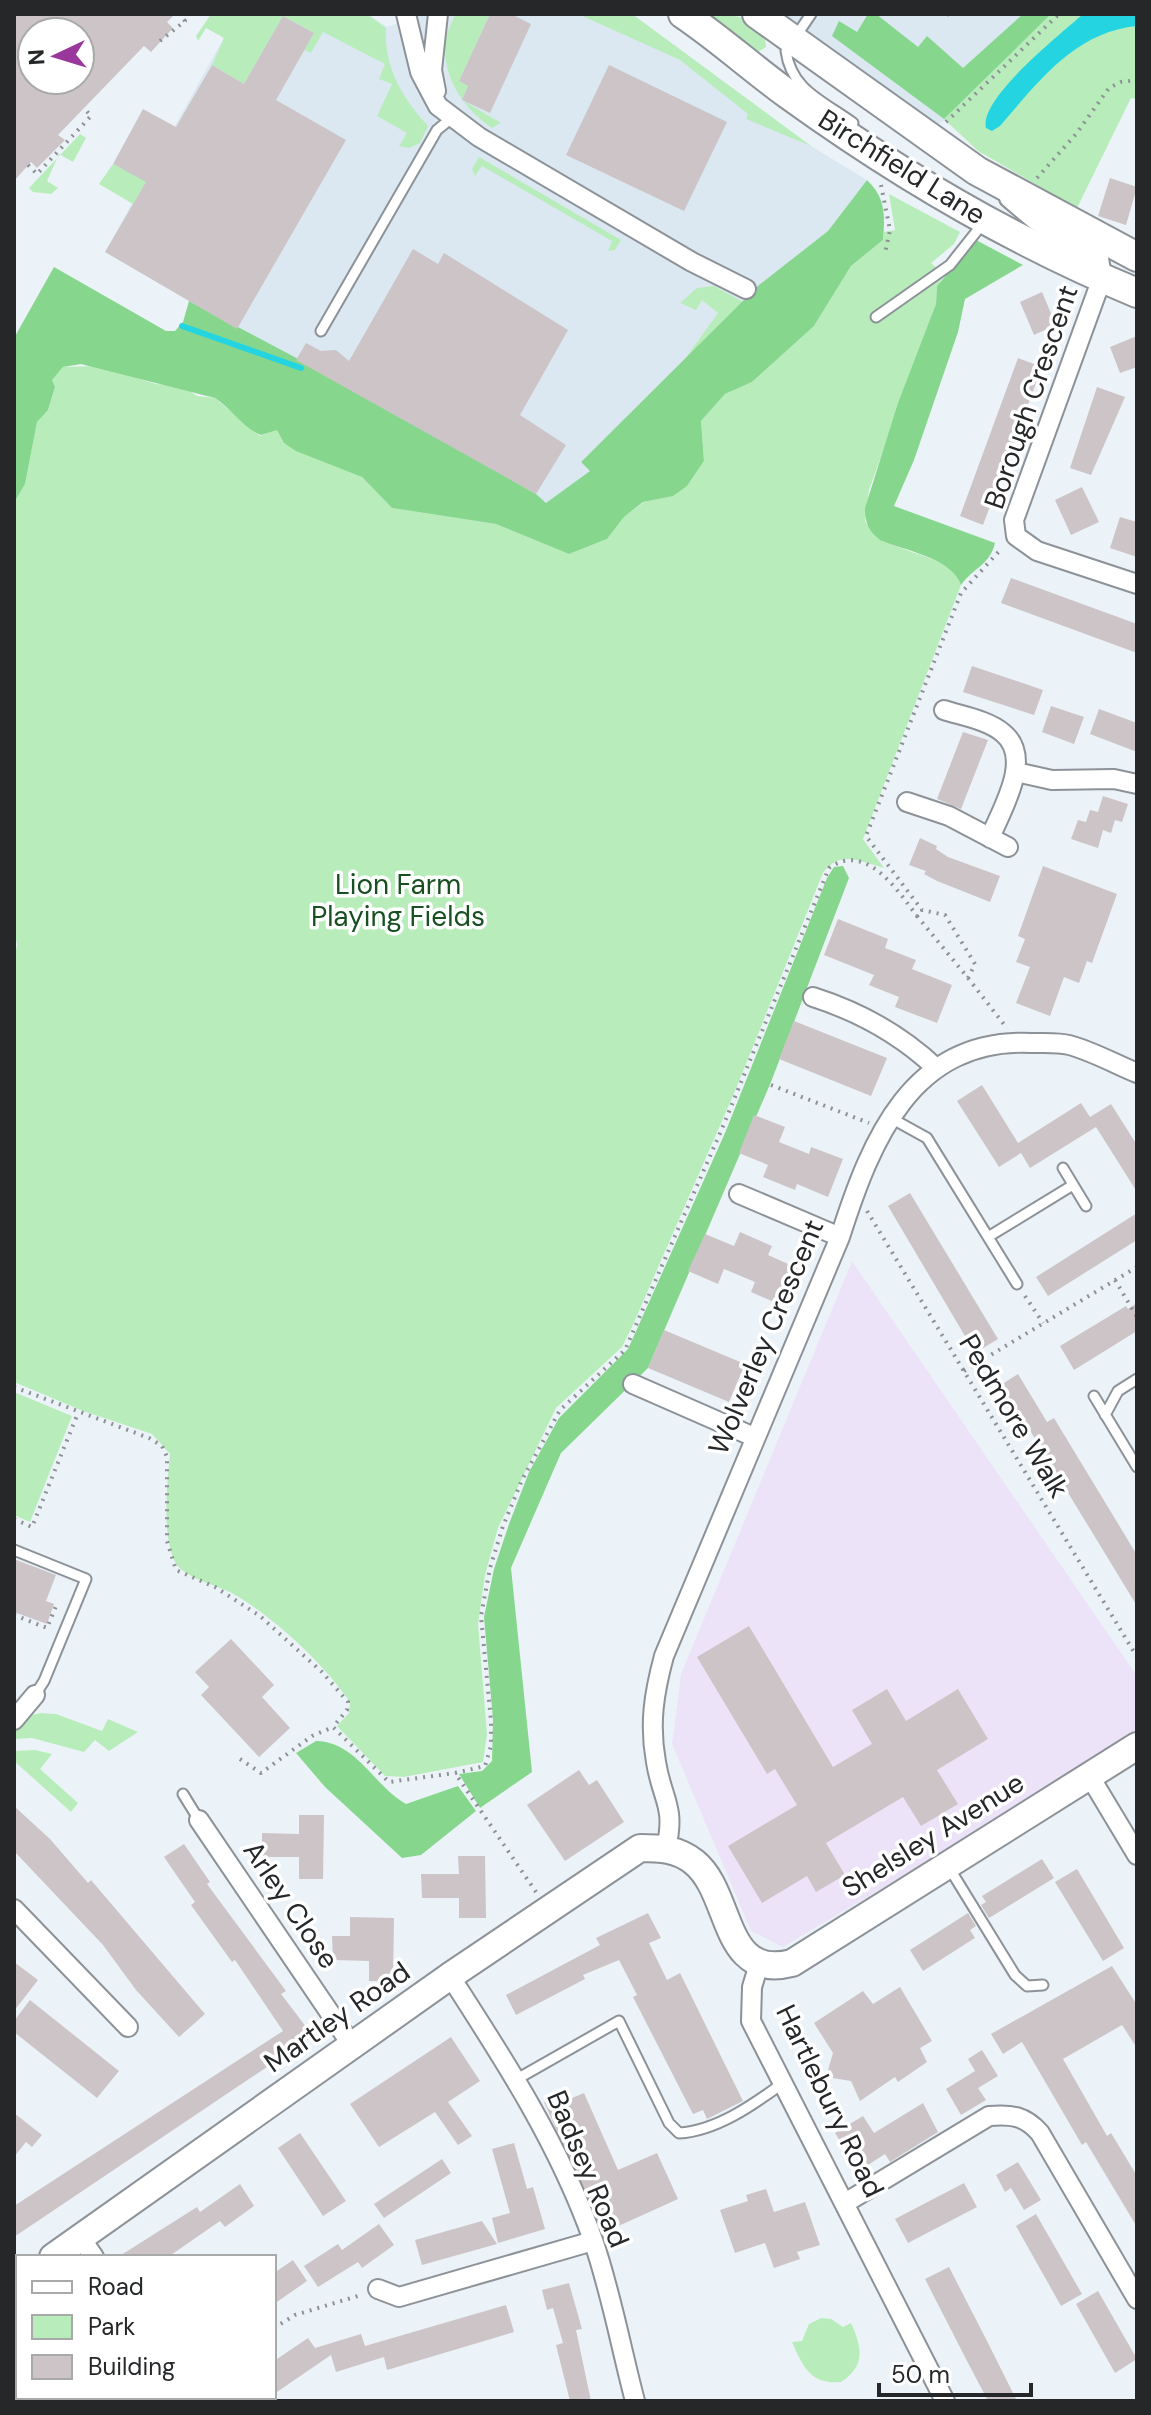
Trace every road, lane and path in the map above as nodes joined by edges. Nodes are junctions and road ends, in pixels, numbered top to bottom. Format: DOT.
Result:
graph roads {
  1 [pos="179,14"];
  2 [pos="406,14"];
  3 [pos="438,14"];
  4 [pos="683,14"];
  5 [pos="757,14"];
  6 [pos="811,14"];
  7 [pos="948,14"];
  8 [pos="954,14"];
  9 [pos="1059,14"];
  10 [pos="792,39"];
  11 [pos="160,41"];
  12 [pos="1137,80"];
  13 [pos="84,108"];
  14 [pos="453,117"];
  15 [pos="944,124"];
  16 [pos="28,165"];
  17 [pos="901,170"];
  18 [pos="977,171"];
  19 [pos="1031,187"];
  20 [pos="986,220"];
  21 [pos="885,253"];
  22 [pos="1137,257"];
  23 [pos="1102,278"];
  24 [pos="746,289"];
  25 [pos="1137,293"];
  26 [pos="876,317"];
  27 [pos="321,331"];
  28 [pos="1016,536"];
  29 [pos="1137,584"];
  30 [pos="944,710"];
  31 [pos="1016,772"];
  32 [pos="1137,784"];
  33 [pos="907,802"];
  34 [pos="984,835"];
  35 [pos="1008,847"];
  36 [pos="922,910"];
  37 [pos="917,916"];
  38 [pos="968,978"];
  39 [pos="813,997"];
  40 [pos="1018,1042"];
  41 [pos="936,1068"];
  42 [pos="1137,1073"];
  43 [pos="771,1085"];
  44 [pos="887,1123"];
  45 [pos="1063,1168"];
  46 [pos="1073,1185"];
  47 [pos="739,1194"];
  48 [pos="851,1204"];
  49 [pos="1086,1206"];
  50 [pos="840,1237"];
  51 [pos="988,1237"];
  52 [pos="1137,1267"];
  53 [pos="1115,1280"];
  54 [pos="1017,1284"];
  55 [pos="1137,1317"];
  56 [pos="1043,1323"];
  57 [pos="963,1372"];
  58 [pos="1137,1379"];
  59 [pos="633,1384"];
  60 [pos="14,1387"];
  61 [pos="1094,1396"];
  62 [pos="78,1413"];
  63 [pos="1105,1415"];
  64 [pos="754,1437"];
  65 [pos="1137,1467"];
  66 [pos="14,1519"];
  67 [pos="14,1550"];
  68 [pos="56,1606"];
  69 [pos="14,1615"];
  70 [pos="1137,1657"];
  71 [pos="35,1695"];
  72 [pos="14,1720"];
  73 [pos="333,1727"];
  74 [pos="1137,1746"];
  75 [pos="240,1759"];
  76 [pos="455,1773"];
  77 [pos="1089,1775"];
  78 [pos="183,1794"];
  79 [pos="199,1820"];
  80 [pos="666,1848"];
  81 [pos="1137,1855"];
  82 [pos="947,1864"];
  83 [pos="14,1909"];
  84 [pos="550,1910"];
  85 [pos="759,1964"];
  86 [pos="450,1976"];
  87 [pos="1043,1985"];
  88 [pos="128,2027"];
  89 [pos="353,2047"];
  90 [pos="517,2079"];
  91 [pos="783,2083"];
  92 [pos="845,2203"];
  93 [pos="593,2241"];
  94 [pos="88,2247"];
  95 [pos="60,2255"];
  96 [pos="378,2289"];
  97 [pos="1137,2299"];
  98 [pos="276,2327"];
  99 [pos="635,2401"];
  100 [pos="945,2401"];
  1 -- 11 [label="path"];
  2 -- 14 [label="street"];
  3 -- 14 [label="street"];
  4 -- 17 [label="main road, Birchfield Lane"];
  5 -- 10 [label="main road, Birchfield Lane"];
  6 -- 10 [label="lane"];
  7 -- 8 [label="path"];
  9 -- 15 [label="path"];
  10 -- 17 [label="lane"];
  10 -- 18 [label="main road, Birchfield Lane"];
  12 -- 19 [label="path"];
  13 -- 16 [label="path"];
  14 -- 24 [label="street"];
  14 -- 27 [label="lane"];
  17 -- 20 [label="main road, Birchfield Lane"];
  17 -- 21 [label="path"];
  18 -- 22 [label="main road, Birchfield Lane"];
  18 -- 23 [label="street, Borough Crescent"];
  20 -- 23 [label="main road, Birchfield Lane"];
  20 -- 26 [label="lane"];
  23 -- 25 [label="main road, Birchfield Lane"];
  23 -- 28 [label="street, Borough Crescent"];
  28 -- 29 [label="street, Borough Crescent"];
  28 -- 36 [label="path"];
  30 -- 31 [label="street"];
  31 -- 32 [label="street"];
  31 -- 34 [label="street"];
  33 -- 34 [label="street"];
  34 -- 35 [label="street"];
  36 -- 37 [label="path"];
  36 -- 38 [label="path"];
  37 -- 38 [label="path"];
  37 -- 76 [label="path"];
  38 -- 40 [label="path"];
  39 -- 41 [label="street"];
  40 -- 41 [label="street, Wolverley Crescent"];
  40 -- 42 [label="street, Wolverley Crescent"];
  41 -- 44 [label="street, Wolverley Crescent"];
  43 -- 44 [label="path"];
  44 -- 48 [label="street, Wolverley Crescent"];
  44 -- 51 [label="lane"];
  45 -- 46 [label="lane"];
  46 -- 49 [label="lane"];
  46 -- 51 [label="lane"];
  47 -- 50 [label="street"];
  48 -- 50 [label="street, Wolverley Crescent"];
  48 -- 57 [label="path, Pedmore Walk"];
  50 -- 64 [label="street, Wolverley Crescent"];
  51 -- 54 [label="lane"];
  52 -- 53 [label="path"];
  53 -- 55 [label="path"];
  53 -- 56 [label="path"];
  54 -- 56 [label="path"];
  56 -- 57 [label="path"];
  57 -- 70 [label="path, Pedmore Walk"];
  58 -- 63 [label="lane"];
  59 -- 64 [label="street"];
  60 -- 62 [label="path"];
  61 -- 63 [label="lane"];
  62 -- 66 [label="path"];
  62 -- 73 [label="path"];
  63 -- 65 [label="lane"];
  64 -- 80 [label="street, Wolverley Crescent"];
  67 -- 71 [label="lane"];
  68 -- 69 [label="path"];
  71 -- 72 [label="street"];
  73 -- 75 [label="path"];
  73 -- 76 [label="path"];
  74 -- 77 [label="street, Shelsley Avenue"];
  76 -- 84 [label="path"];
  77 -- 81 [label="street"];
  77 -- 82 [label="street, Shelsley Avenue"];
  78 -- 79 [label="lane, Arley Close"];
  79 -- 89 [label="street, Arley Close"];
  80 -- 84 [label="street, Martley Road"];
  80 -- 85 [label="street"];
  82 -- 85 [label="street, Shelsley Avenue"];
  82 -- 87 [label="lane"];
  83 -- 88 [label="street"];
  84 -- 86 [label="street, Martley Road"];
  85 -- 91 [label="street, Hartlebury Road"];
  86 -- 89 [label="street, Martley Road"];
  86 -- 90 [label="street, Badsey Road"];
  89 -- 94 [label="street, Martley Road"];
  90 -- 91 [label="lane"];
  90 -- 93 [label="street, Badsey Road"];
  91 -- 92 [label="street, Hartlebury Road"];
  92 -- 97 [label="street"];
  92 -- 100 [label="street, Hartlebury Road"];
  93 -- 96 [label="street"];
  93 -- 99 [label="street, Badsey Road"];
  94 -- 95 [label="street, Martley Road"];
  96 -- 98 [label="path"];
}
